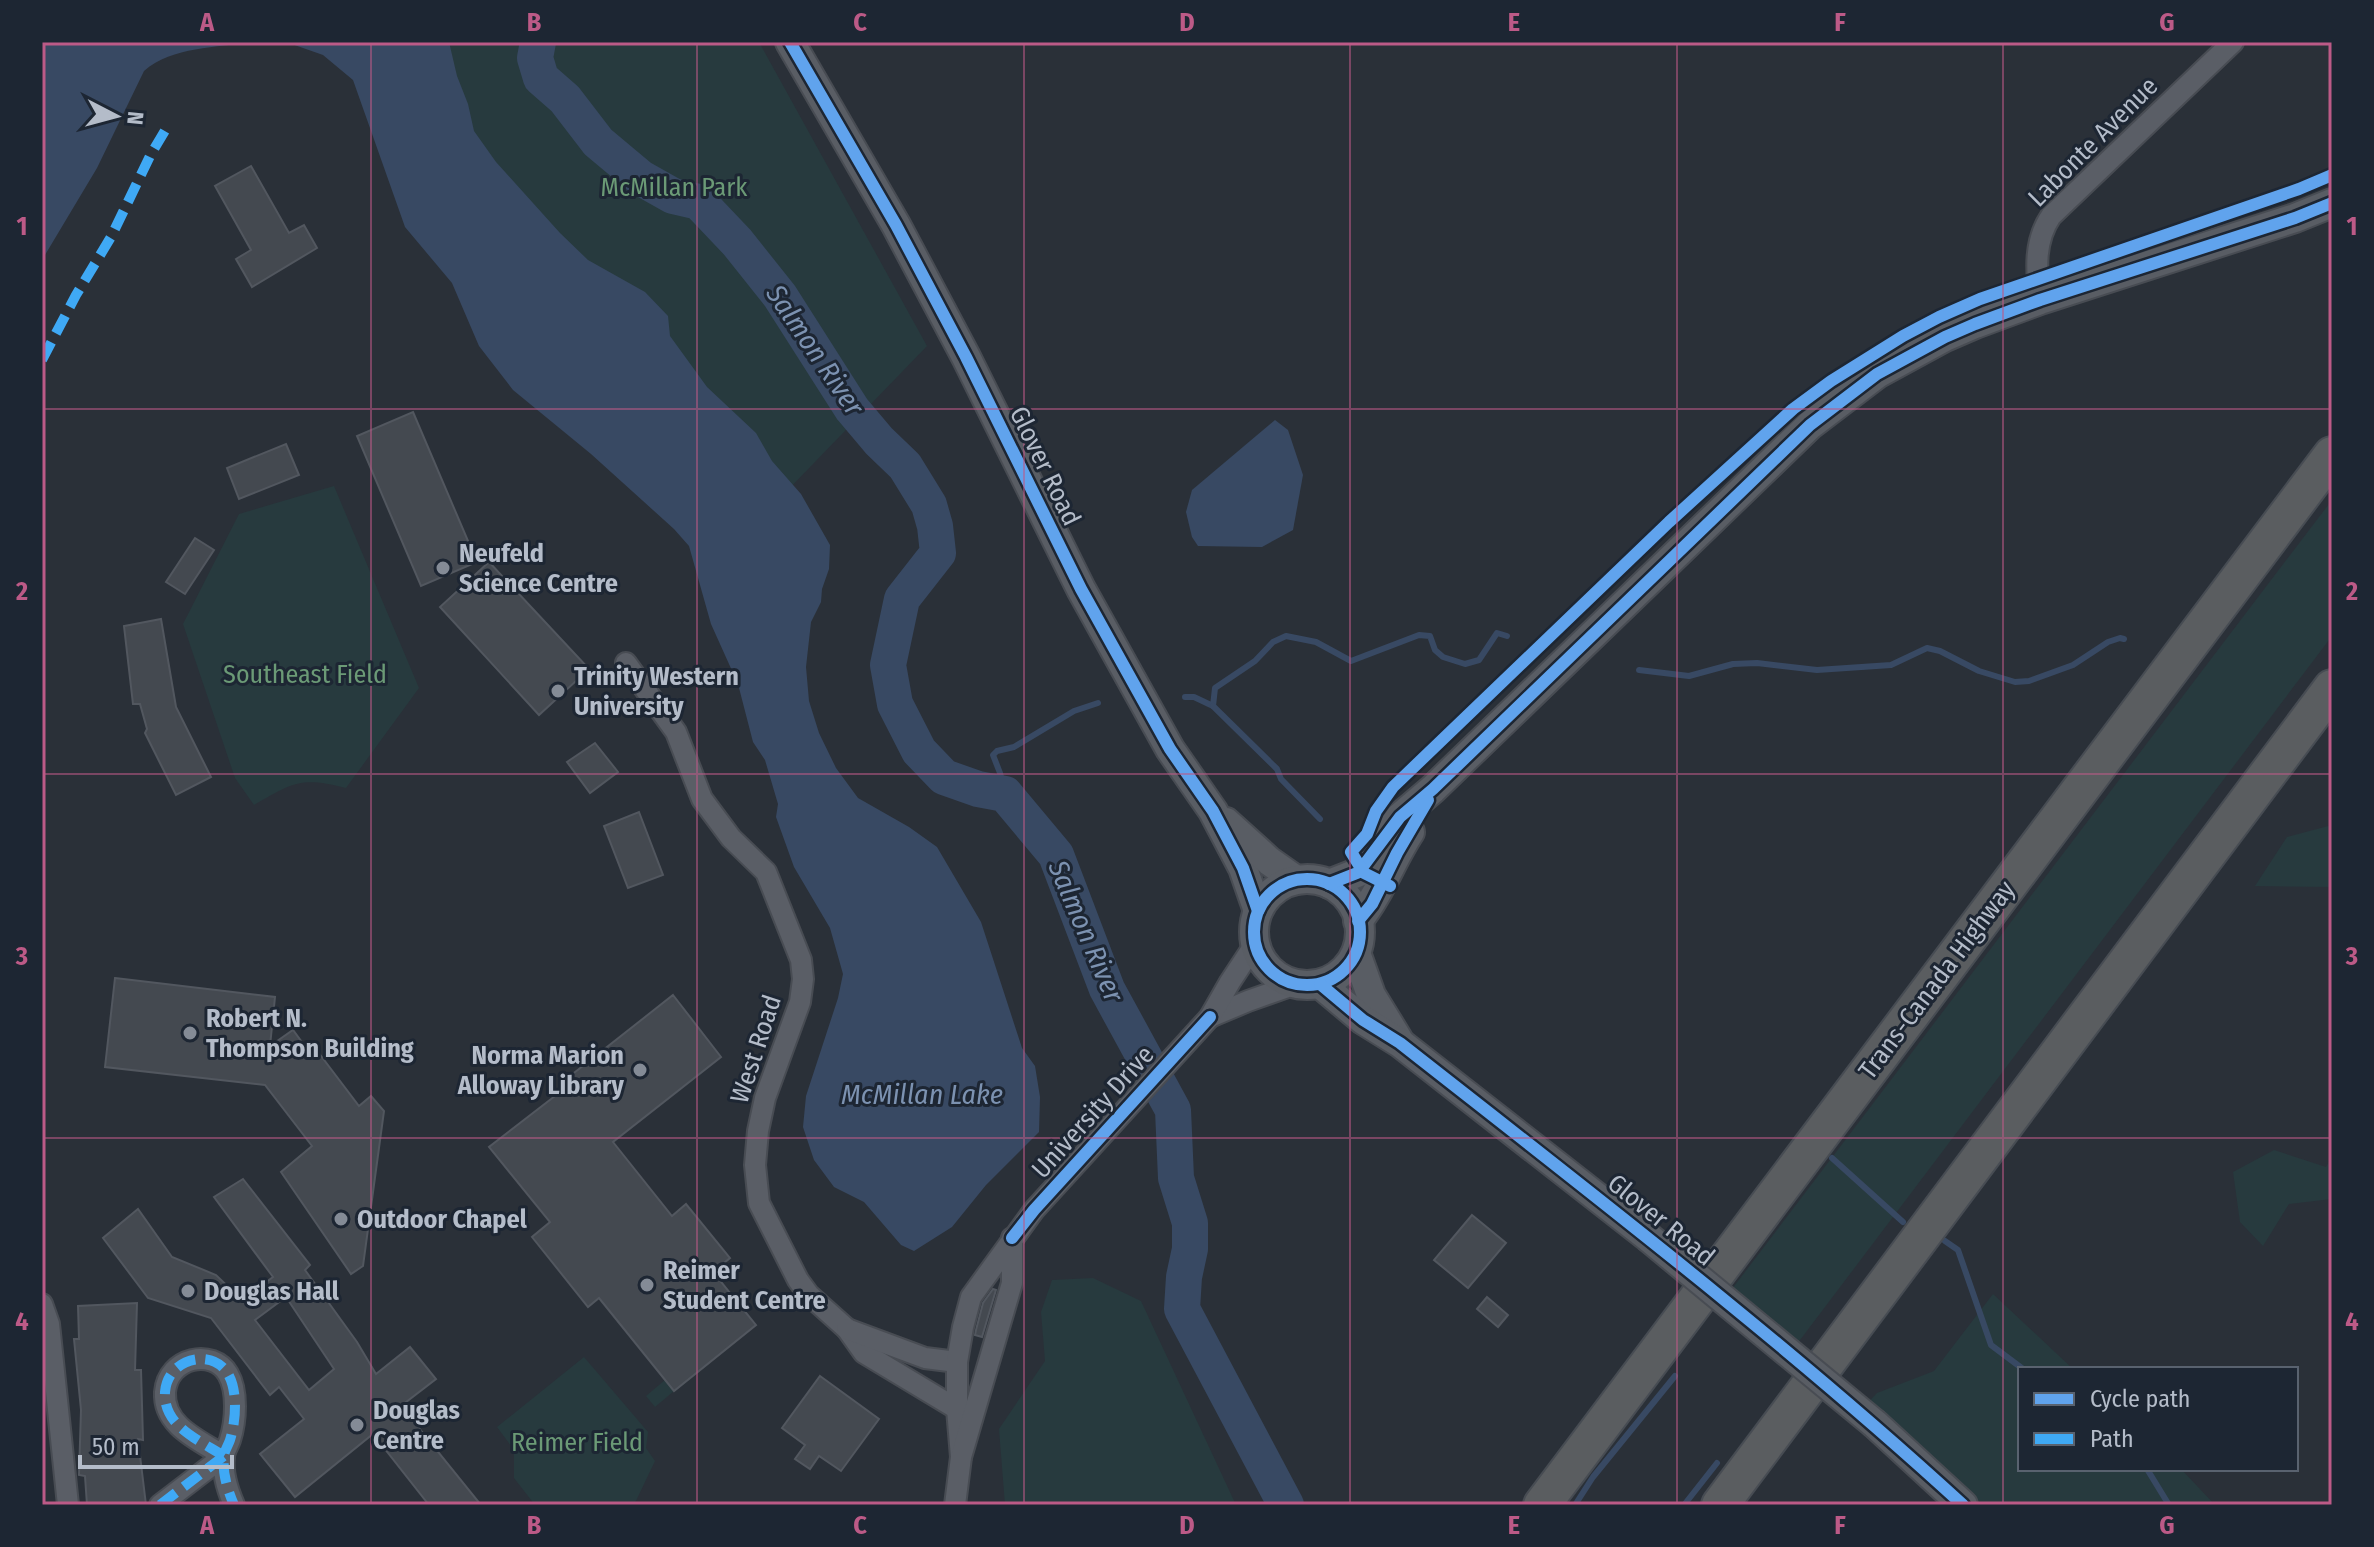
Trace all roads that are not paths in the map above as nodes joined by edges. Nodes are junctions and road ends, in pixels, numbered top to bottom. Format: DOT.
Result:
graph roads {
  1 [pos="790,42"];
  2 [pos="2233,42"];
  3 [pos="2332,203"];
  4 [pos="2040,300"];
  5 [pos="2332,455"];
  6 [pos="626,663"];
  7 [pos="2332,688"];
  8 [pos="1433,789"];
  9 [pos="1213,811"];
  10 [pos="1296,880"];
  11 [pos="1329,884"];
  12 [pos="1258,911"];
  13 [pos="1358,921"];
  14 [pos="1255,944"];
  15 [pos="1356,953"];
  16 [pos="1308,984"];
  17 [pos="1207,1020"];
  18 [pos="1400,1043"];
  19 [pos="1012,1238"];
  20 [pos="42,1304"];
  21 [pos="847,1329"];
  22 [pos="957,1362"];
  23 [pos="957,1409"];
  24 [pos="224,1456"];
  25 [pos="961,1457"];
  26 [pos="68,1505"];
  27 [pos="160,1505"];
  28 [pos="234,1505"];
  29 [pos="955,1505"];
  30 [pos="1542,1505"];
  31 [pos="1720,1505"];
  32 [pos="1963,1505"];
  1 -- 9 [label="main road, Glover Road"];
  2 -- 4 [label="street, Labonte Avenue"];
  3 -- 4 [label="main road"];
  4 -- 8 [label="main road"];
  5 -- 30 [label="highway, Trans-Canada Highway"];
  6 -- 21 [label="street, West Road"];
  7 -- 31 [label="highway"];
  8 -- 11 [label="main road"];
  8 -- 13 [label="main road"];
  9 -- 10 [label="main road, Glover Road"];
  9 -- 12 [label="main road, Glover Road"];
  10 -- 11 [label="main road"];
  10 -- 12 [label="main road"];
  11 -- 13 [label="main road"];
  12 -- 14 [label="main road"];
  13 -- 15 [label="main road"];
  14 -- 16 [label="main road"];
  14 -- 17 [label="street, University Drive"];
  15 -- 16 [label="main road"];
  15 -- 18 [label="main road, Glover Road"];
  16 -- 17 [label="street, University Drive"];
  16 -- 18 [label="main road, Glover Road"];
  17 -- 19 [label="street, University Drive"];
  18 -- 32 [label="main road, Glover Road, bridge"];
  19 -- 22 [label="street, University Drive"];
  19 -- 25 [label="street, University Drive"];
  20 -- 26 [label="street"];
  21 -- 22 [label="street, West Road"];
  21 -- 23 [label="street, West Road"];
  22 -- 23 [label="street, University Drive"];
  23 -- 25 [label="street, University Drive"];
  24 -- 24 [label="street"];
  24 -- 27 [label="street"];
  24 -- 28 [label="street"];
  25 -- 29 [label="street, University Drive"];
}
